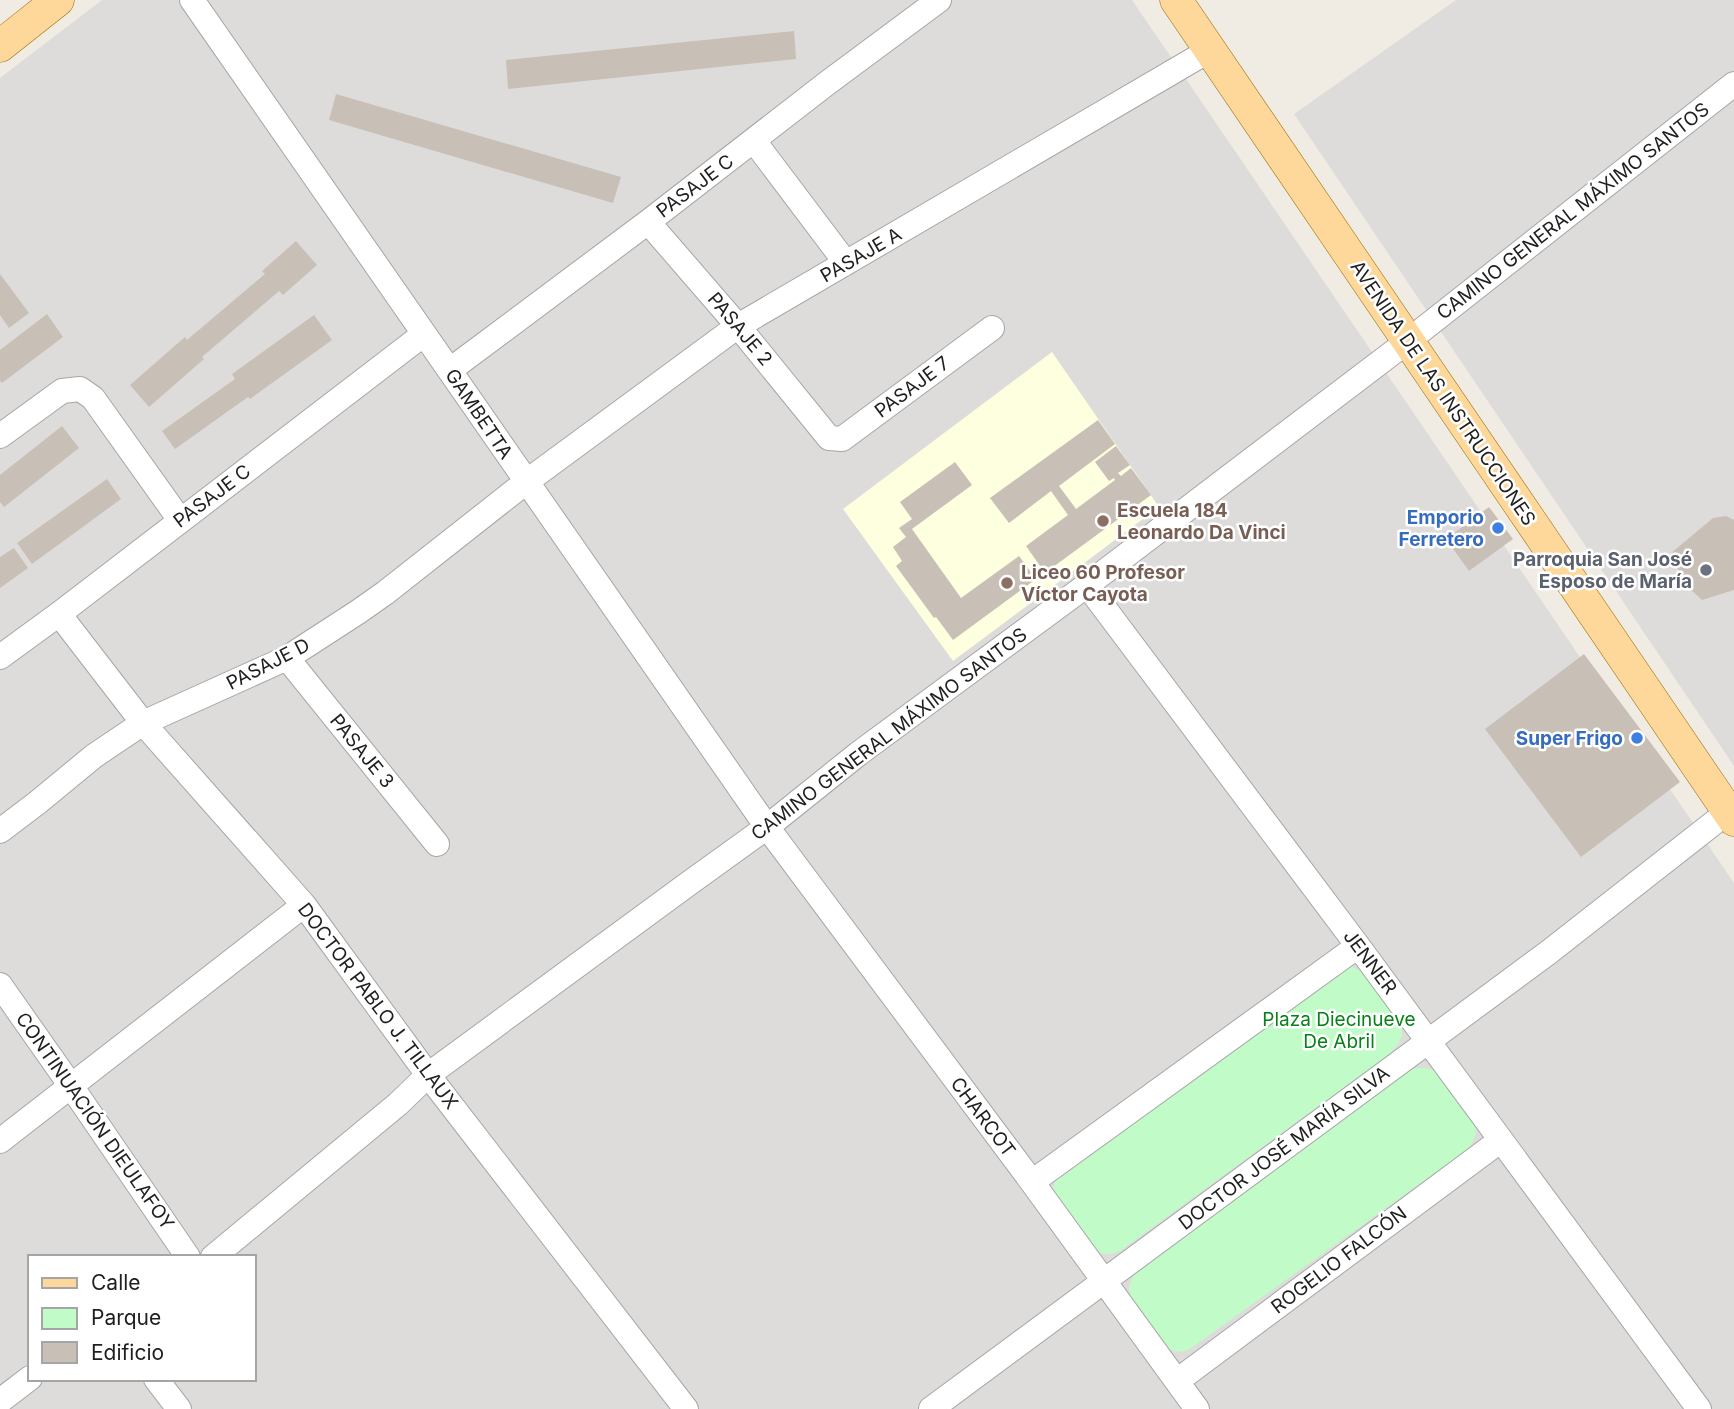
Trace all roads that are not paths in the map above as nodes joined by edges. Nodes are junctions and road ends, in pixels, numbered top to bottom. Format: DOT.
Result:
graph roads {
  1 [pos="58,0"];
  2 [pos="192,0"];
  3 [pos="939,0"];
  4 [pos="1177,0"];
  5 [pos="0,46"];
  6 [pos="1210,50"];
  7 [pos="1731,93"];
  8 [pos="754,141"];
  9 [pos="648,222"];
  10 [pos="846,263"];
  11 [pos="738,326"];
  12 [pos="992,328"];
  13 [pos="424,334"];
  14 [pos="1408,341"];
  15 [pos="450,370"];
  16 [pos="0,436"];
  17 [pos="829,438"];
  18 [pos="526,482"];
  19 [pos="180,520"];
  20 [pos="1087,584"];
  21 [pos="59,614"];
  22 [pos="0,657"];
  23 [pos="287,658"];
  24 [pos="143,723"];
  25 [pos="1732,813"];
  26 [pos="767,827"];
  27 [pos="0,831"];
  28 [pos="437,844"];
  29 [pos="304,905"];
  30 [pos="1358,946"];
  31 [pos="0,985"];
  32 [pos="1428,1041"];
  33 [pos="428,1074"];
  34 [pos="71,1086"];
  35 [pos="1501,1140"];
  36 [pos="0,1141"];
  37 [pos="1031,1182"];
  38 [pos="187,1255"];
  39 [pos="215,1255"];
  40 [pos="1104,1282"];
  41 [pos="28,1380"];
  42 [pos="158,1381"];
  43 [pos="1177,1381"];
  44 [pos="0,1402"];
  45 [pos="179,1409"];
  46 [pos="686,1409"];
  47 [pos="931,1409"];
  48 [pos="1197,1409"];
  49 [pos="1699,1409"];
  1 -- 5 [label="main road"];
  2 -- 13 [label="street, GAMBETTA"];
  3 -- 8 [label="street, PASAJE C"];
  4 -- 6 [label="main road, AVENIDA DE LAS INSTRUCCIONES"];
  6 -- 10 [label="street, PASAJE A"];
  6 -- 14 [label="main road, AVENIDA DE LAS INSTRUCCIONES"];
  7 -- 14 [label="street, CAMINO GENERAL MÁXIMO SANTOS"];
  8 -- 9 [label="street, PASAJE C"];
  8 -- 10 [label="street"];
  9 -- 11 [label="street, PASAJE 2"];
  9 -- 15 [label="street, PASAJE C"];
  10 -- 11 [label="street, PASAJE A"];
  11 -- 17 [label="street, PASAJE 2"];
  11 -- 18 [label="street, PASAJE A"];
  12 -- 17 [label="street, PASAJE 7"];
  13 -- 15 [label="street, GAMBETTA"];
  13 -- 19 [label="street, PASAJE C"];
  14 -- 20 [label="street, CAMINO GENERAL MÁXIMO SANTOS"];
  14 -- 25 [label="main road, AVENIDA DE LAS INSTRUCCIONES"];
  15 -- 18 [label="street, GAMBETTA"];
  16 -- 19 [label="street"];
  18 -- 23 [label="street, PASAJE D"];
  18 -- 26 [label="street, GAMBETTA"];
  19 -- 21 [label="street, PASAJE C"];
  20 -- 26 [label="street, CAMINO GENERAL MÁXIMO SANTOS"];
  20 -- 30 [label="street, JENNER"];
  21 -- 22 [label="street, PASAJE C"];
  21 -- 24 [label="street, DOCTOR PABLO J. TILLAUX"];
  23 -- 24 [label="street, PASAJE D"];
  23 -- 28 [label="street, PASAJE 3"];
  24 -- 27 [label="street, PASAJE D"];
  24 -- 29 [label="street, DOCTOR PABLO J. TILLAUX"];
  25 -- 32 [label="street, DOCTOR JOSÉ MARÍA SILVA"];
  26 -- 33 [label="street, CAMINO GENERAL MÁXIMO SANTOS"];
  26 -- 37 [label="street, CHARCOT"];
  29 -- 33 [label="street, DOCTOR PABLO J. TILLAUX"];
  29 -- 34 [label="street"];
  30 -- 32 [label="street, JENNER"];
  30 -- 37 [label="street"];
  31 -- 34 [label="street, CONTINUACIÓN DIEULAFOY"];
  32 -- 35 [label="street, JENNER"];
  32 -- 40 [label="street, DOCTOR JOSÉ MARÍA SILVA"];
  33 -- 39 [label="street, CAMINO GENERAL MÁXIMO SANTOS"];
  33 -- 46 [label="street, DOCTOR PABLO J. TILLAUX"];
  34 -- 36 [label="street"];
  34 -- 38 [label="street, CONTINUACIÓN DIEULAFOY"];
  35 -- 43 [label="street, ROGELIO FALCÓN"];
  35 -- 49 [label="street, JENNER"];
  37 -- 40 [label="street, CHARCOT"];
  40 -- 43 [label="street, CHARCOT"];
  40 -- 47 [label="street, DOCTOR JOSÉ MARÍA SILVA"];
  41 -- 44 [label="street"];
  42 -- 45 [label="street"];
  43 -- 48 [label="street, CHARCOT"];
}
